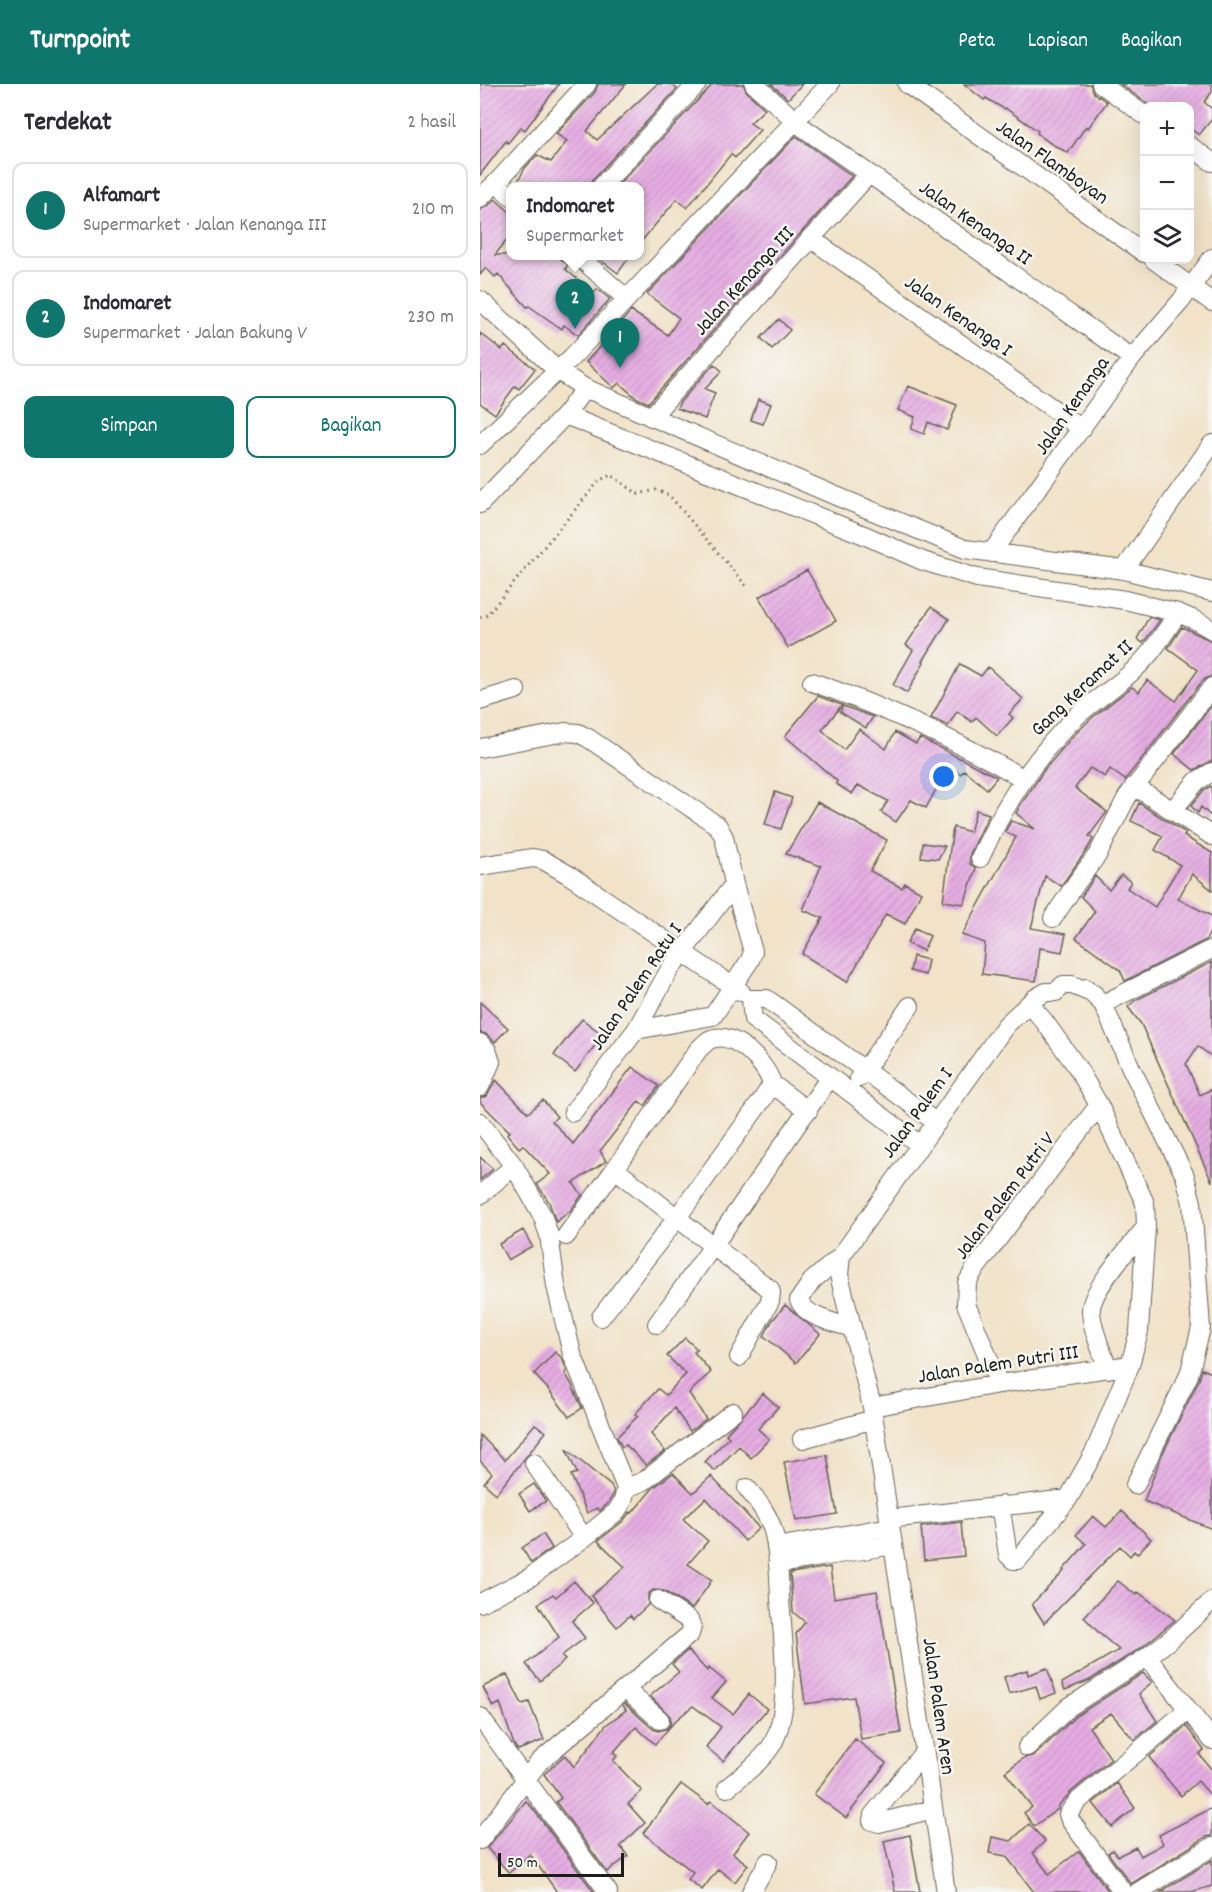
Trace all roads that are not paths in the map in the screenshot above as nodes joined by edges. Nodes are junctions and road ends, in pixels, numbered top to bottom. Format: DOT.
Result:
graph roads {
  1 [pos="587,84"];
  2 [pos="697,84"];
  3 [pos="754,84"];
  4 [pos="830,84"];
  5 [pos="907,84"];
  6 [pos="1101,84"];
  7 [pos="1140,112"];
  8 [pos="796,122"];
  9 [pos="1194,149"];
  10 [pos="1212,162"];
  11 [pos="869,174"];
  12 [pos="605,182"];
  13 [pos="496,183"];
  14 [pos="506,192"];
  15 [pos="480,198"];
  16 [pos="810,238"];
  17 [pos="1140,250"];
  18 [pos="1212,258"];
  19 [pos="584,260"];
  20 [pos="1160,264"];
  21 [pos="1191,286"];
  22 [pos="627,298"];
  23 [pos="480,300"];
  24 [pos="1212,302"];
  25 [pos="1131,358"];
  26 [pos="558,371"];
  27 [pos="585,388"];
  28 [pos="565,415"];
  29 [pos="651,417"];
  30 [pos="1082,429"];
  31 [pos="483,437"];
  32 [pos="1212,444"];
  33 [pos="480,504"];
  34 [pos="991,553"];
  35 [pos="1124,570"];
  36 [pos="1212,591"];
  37 [pos="1178,613"];
  38 [pos="1212,630"];
  39 [pos="812,682"];
  40 [pos="1212,687"];
  41 [pos="516,690"];
  42 [pos="480,701"];
  43 [pos="480,748"];
  44 [pos="1212,772"];
  45 [pos="1024,779"];
  46 [pos="1134,786"];
  47 [pos="1172,811"];
  48 [pos="1212,836"];
  49 [pos="980,858"];
  50 [pos="480,866"];
  51 [pos="734,884"];
  52 [pos="1053,918"];
  53 [pos="1210,950"];
  54 [pos="682,953"];
  55 [pos="732,985"];
  56 [pos="1038,997"];
  57 [pos="751,999"];
  58 [pos="1099,999"];
  59 [pos="910,1006"];
  60 [pos="805,1027"];
  61 [pos="636,1030"];
  62 [pos="480,1043"];
  63 [pos="790,1048"];
  64 [pos="865,1070"];
  65 [pos="830,1077"];
  66 [pos="772,1084"];
  67 [pos="480,1087"];
  68 [pos="850,1092"];
  69 [pos="1099,1106"];
  70 [pos="808,1111"];
  71 [pos="573,1112"];
  72 [pos="480,1122"];
  73 [pos="937,1123"];
  74 [pos="920,1145"];
  75 [pos="514,1166"];
  76 [pos="615,1169"];
  77 [pos="480,1195"];
  78 [pos="676,1219"];
  79 [pos="1146,1227"];
  80 [pos="566,1236"];
  81 [pos="713,1246"];
  82 [pos="841,1256"];
  83 [pos="601,1317"];
  84 [pos="657,1324"];
  85 [pos="852,1328"];
  86 [pos="1201,1328"];
  87 [pos="1212,1346"];
  88 [pos="739,1356"];
  89 [pos="1130,1365"];
  90 [pos="1108,1369"];
  91 [pos="999,1384"];
  92 [pos="733,1412"];
  93 [pos="873,1413"];
  94 [pos="802,1439"];
  95 [pos="534,1463"];
  96 [pos="1136,1485"];
  97 [pos="626,1488"];
  98 [pos="747,1488"];
  99 [pos="1068,1499"];
  100 [pos="1003,1505"];
  101 [pos="891,1530"];
  102 [pos="584,1538"];
  103 [pos="777,1555"];
  104 [pos="658,1600"];
  105 [pos="1212,1601"];
  106 [pos="480,1603"];
  107 [pos="1147,1657"];
  108 [pos="625,1689"];
  109 [pos="1188,1710"];
  110 [pos="480,1717"];
  111 [pos="660,1720"];
  112 [pos="1212,1740"];
  113 [pos="1027,1747"];
  114 [pos="924,1752"];
  115 [pos="525,1780"];
  116 [pos="727,1788"];
  117 [pos="933,1809"];
  118 [pos="480,1840"];
  119 [pos="1212,1847"];
  120 [pos="768,1862"];
  121 [pos="608,1892"];
  122 [pos="751,1892"];
  123 [pos="946,1892"];
  124 [pos="1123,1892"];
  125 [pos="1138,1892"];
  1 -- 13 [label="street"];
  2 -- 12 [label="street"];
  3 -- 8 [label="street, Jalan Kenanga II"];
  4 -- 8 [label="street"];
  5 -- 17 [label="street, Jalan Flamboyan"];
  6 -- 7 [label="street"];
  8 -- 11 [label="street, Jalan Kenanga II"];
  8 -- 22 [label="street"];
  9 -- 10 [label="street"];
  11 -- 16 [label="street, Jalan Kenanga III"];
  11 -- 25 [label="street, Jalan Kenanga II"];
  13 -- 14 [label="street"];
  13 -- 15 [label="street"];
  16 -- 29 [label="street, Jalan Kenanga III"];
  16 -- 30 [label="street, Jalan Kenanga I"];
  18 -- 21 [label="street, Jalan Kenanga"];
  19 -- 22 [label="street"];
  20 -- 21 [label="street"];
  21 -- 24 [label="street"];
  21 -- 25 [label="street, Jalan Kenanga"];
  22 -- 26 [label="street"];
  23 -- 26 [label="street"];
  25 -- 30 [label="street, Jalan Kenanga"];
  26 -- 27 [label="street"];
  26 -- 31 [label="street"];
  27 -- 28 [label="street"];
  27 -- 29 [label="street"];
  28 -- 33 [label="street"];
  28 -- 37 [label="street"];
  29 -- 34 [label="street"];
  30 -- 34 [label="street, Jalan Kenanga"];
  32 -- 35 [label="street"];
  34 -- 35 [label="street"];
  35 -- 36 [label="street"];
  37 -- 38 [label="street"];
  37 -- 45 [label="street, Gang Keramat II"];
  39 -- 45 [label="street"];
  40 -- 46 [label="street"];
  41 -- 42 [label="street"];
  43 -- 51 [label="street"];
  44 -- 47 [label="street"];
  45 -- 49 [label="street, Gang Keramat II"];
  46 -- 47 [label="street"];
  46 -- 52 [label="street"];
  47 -- 48 [label="street"];
  50 -- 54 [label="street"];
  51 -- 54 [label="street, Jalan Palem Ratu I"];
  51 -- 55 [label="street"];
  53 -- 58 [label="street"];
  54 -- 55 [label="street"];
  54 -- 61 [label="street, Jalan Palem Ratu I"];
  55 -- 57 [label="street"];
  55 -- 61 [label="street"];
  56 -- 58 [label="street, Jalan Palem I"];
  56 -- 69 [label="street"];
  56 -- 73 [label="street, Jalan Palem I"];
  57 -- 60 [label="street"];
  57 -- 63 [label="street"];
  58 -- 86 [label="street"];
  59 -- 64 [label="street"];
  60 -- 63 [label="street"];
  60 -- 64 [label="street"];
  61 -- 71 [label="street, Jalan Palem Ratu I"];
  62 -- 67 [label="street"];
  63 -- 65 [label="street"];
  64 -- 68 [label="street"];
  64 -- 73 [label="street"];
  65 -- 68 [label="street"];
  65 -- 70 [label="street"];
  66 -- 70 [label="street"];
  66 -- 76 [label="street"];
  66 -- 78 [label="street"];
  68 -- 74 [label="street"];
  69 -- 79 [label="street"];
  69 -- 91 [label="street, Jalan Palem Putri V"];
  70 -- 81 [label="street"];
  72 -- 75 [label="street"];
  73 -- 74 [label="street, Jalan Palem I"];
  74 -- 82 [label="street, Jalan Palem I"];
  75 -- 77 [label="street"];
  75 -- 97 [label="street"];
  76 -- 78 [label="street"];
  76 -- 80 [label="street"];
  78 -- 81 [label="street"];
  78 -- 83 [label="street"];
  79 -- 89 [label="street"];
  79 -- 90 [label="street"];
  81 -- 84 [label="street"];
  81 -- 88 [label="street"];
  82 -- 85 [label="street"];
  82 -- 85 [label="street, Jalan Palem I"];
  85 -- 93 [label="street"];
  86 -- 87 [label="street"];
  86 -- 96 [label="street"];
  89 -- 90 [label="street, Jalan Palem Putri III"];
  89 -- 99 [label="street"];
  90 -- 91 [label="street, Jalan Palem Putri III"];
  91 -- 93 [label="street, Jalan Palem Putri III"];
  92 -- 97 [label="street"];
  93 -- 94 [label="street, Jalan Palem Putri III"];
  93 -- 101 [label="street"];
  95 -- 102 [label="street"];
  97 -- 102 [label="street"];
  98 -- 103 [label="street"];
  99 -- 100 [label="street"];
  99 -- 100 [label="street"];
  100 -- 101 [label="street"];
  101 -- 103 [label="street"];
  101 -- 114 [label="street, Jalan Palem Aren"];
  102 -- 106 [label="street"];
  103 -- 116 [label="street"];
  104 -- 108 [label="street"];
  105 -- 107 [label="street"];
  107 -- 109 [label="street"];
  107 -- 113 [label="street"];
  108 -- 111 [label="street"];
  108 -- 115 [label="street"];
  109 -- 112 [label="street"];
  109 -- 124 [label="street"];
  110 -- 115 [label="street"];
  114 -- 117 [label="street, Jalan Palem Aren"];
  114 -- 117 [label="street"];
  115 -- 118 [label="street"];
  115 -- 121 [label="street"];
  117 -- 123 [label="street, Jalan Palem Aren"];
  119 -- 125 [label="street"];
  120 -- 122 [label="street"];
}
